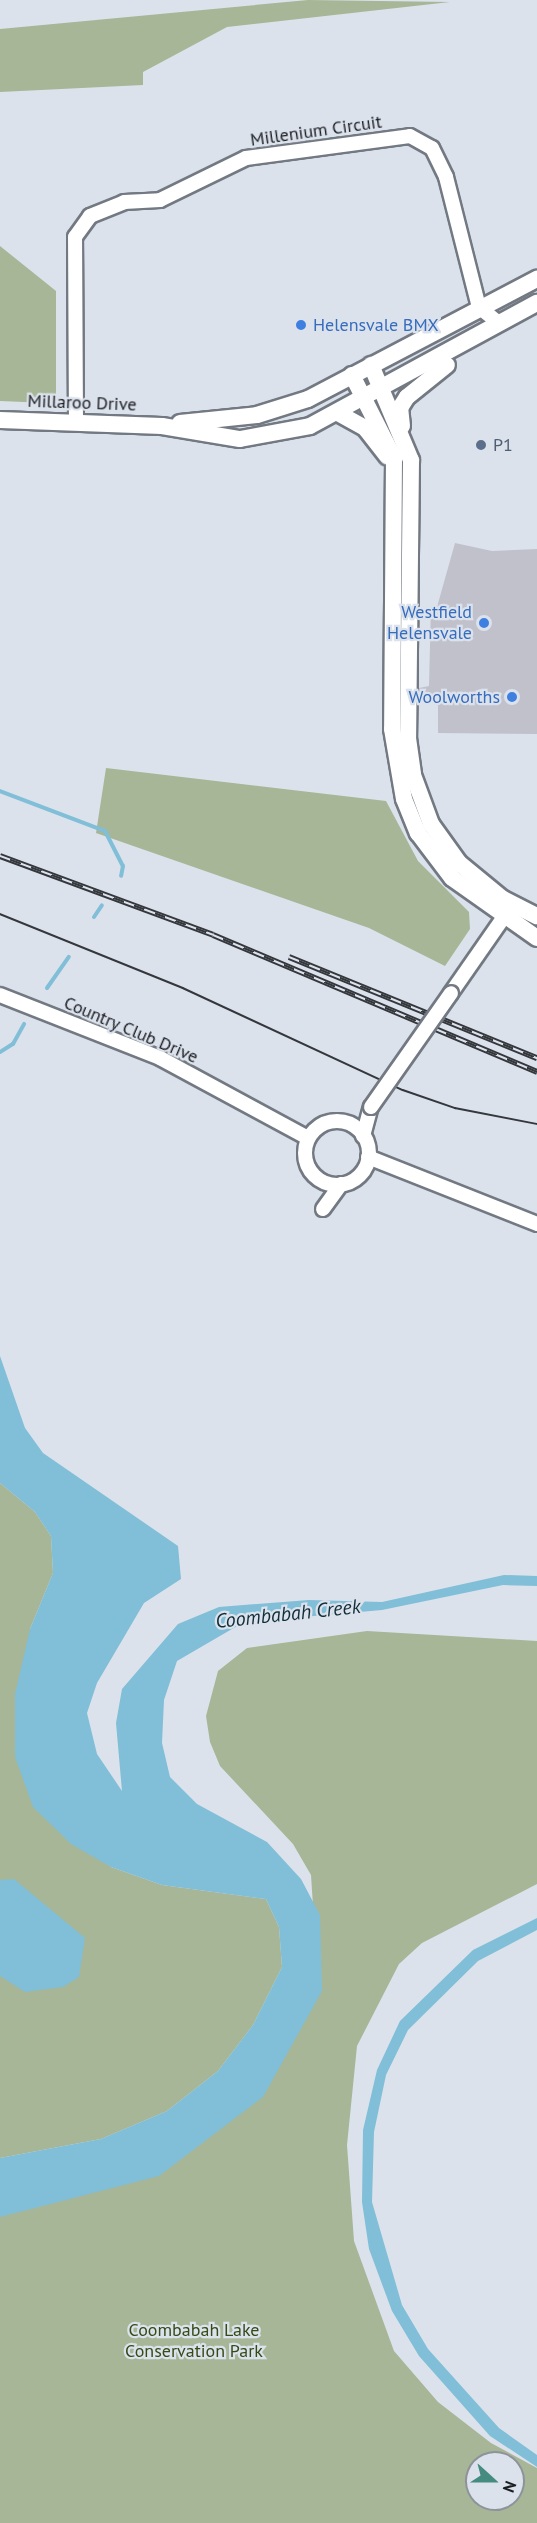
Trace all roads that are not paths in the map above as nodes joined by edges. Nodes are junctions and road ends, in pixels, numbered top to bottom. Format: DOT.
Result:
graph roads {
  1 [pos="537,279"];
  2 [pos="537,303"];
  3 [pos="479,307"];
  4 [pos="492,327"];
  5 [pos="370,365"];
  6 [pos="352,375"];
  7 [pos="382,390"];
  8 [pos="365,399"];
  9 [pos="338,413"];
  10 [pos="0,420"];
  11 [pos="76,423"];
  12 [pos="162,426"];
  13 [pos="402,429"];
  14 [pos="395,466"];
  15 [pos="410,528"];
  16 [pos="394,573"];
  17 [pos="508,912"];
  18 [pos="537,916"];
  19 [pos="537,938"];
  20 [pos="0,995"];
  21 [pos="371,1107"];
  22 [pos="352,1124"];
  23 [pos="363,1136"];
  24 [pos="308,1138"];
  25 [pos="368,1157"];
  26 [pos="403,1169"];
  27 [pos="360,1175"];
  28 [pos="325,1182"];
  29 [pos="341,1184"];
  30 [pos="537,1224"];
  1 -- 3 [label="street, Millaroo Drive"];
  2 -- 4 [label="street, Millaroo Drive"];
  3 -- 4 [label="street"];
  3 -- 5 [label="street, Millaroo Drive"];
  3 -- 11 [label="street, Millenium Circuit"];
  4 -- 7 [label="street, Millaroo Drive"];
  4 -- 13 [label="street"];
  5 -- 6 [label="street, Millaroo Drive"];
  5 -- 7 [label="street"];
  6 -- 8 [label="street"];
  6 -- 12 [label="street, Millaroo Drive"];
  7 -- 8 [label="street, Millaroo Drive"];
  7 -- 13 [label="street"];
  8 -- 9 [label="street, Millaroo Drive"];
  8 -- 14 [label="street"];
  9 -- 12 [label="street, Millaroo Drive"];
  9 -- 14 [label="street"];
  10 -- 11 [label="street, Millaroo Drive"];
  11 -- 12 [label="street, Millaroo Drive"];
  13 -- 15 [label="street"];
  14 -- 16 [label="street"];
  15 -- 16 [label="street"];
  15 -- 17 [label="street"];
  16 -- 17 [label="street"];
  17 -- 18 [label="street"];
  17 -- 19 [label="street"];
  17 -- 21 [label="street, bridge"];
  20 -- 24 [label="street, Country Club Drive"];
  21 -- 22 [label="street"];
  21 -- 23 [label="street"];
  22 -- 23 [label="street"];
  22 -- 24 [label="street"];
  23 -- 25 [label="street"];
  24 -- 28 [label="street"];
  25 -- 26 [label="street"];
  25 -- 27 [label="street"];
  26 -- 27 [label="street"];
  26 -- 30 [label="street"];
  27 -- 29 [label="street"];
  28 -- 29 [label="street"];
  28 -- 29 [label="street"];
}
